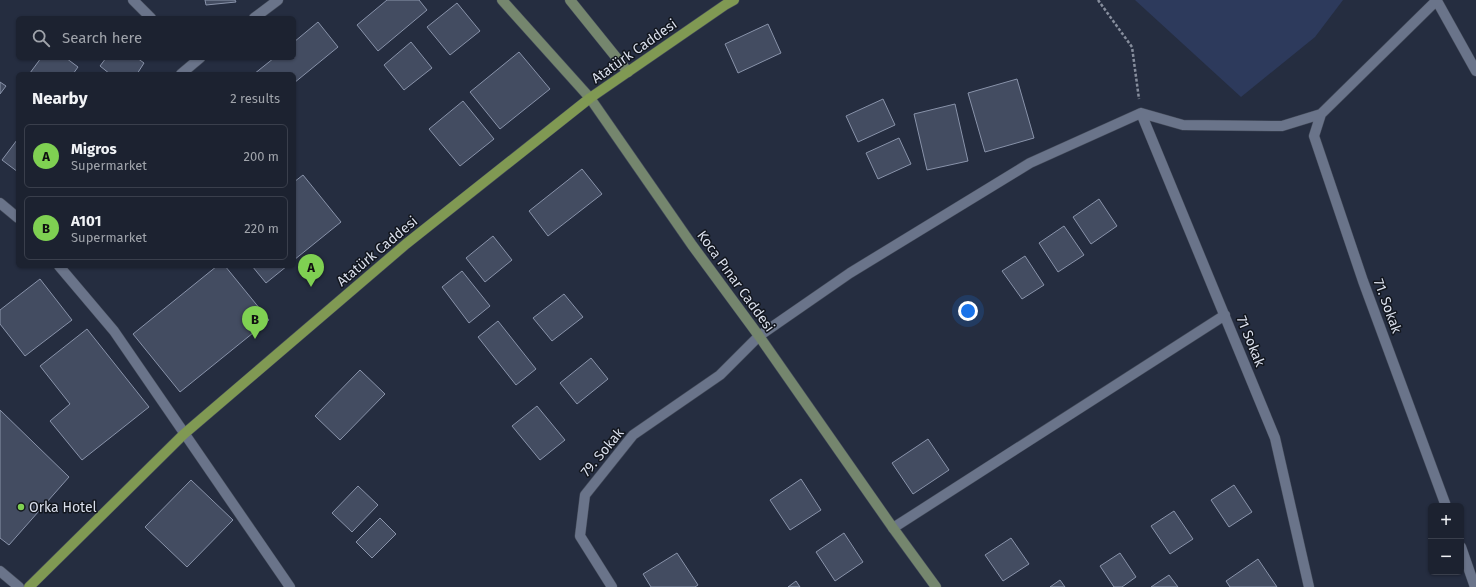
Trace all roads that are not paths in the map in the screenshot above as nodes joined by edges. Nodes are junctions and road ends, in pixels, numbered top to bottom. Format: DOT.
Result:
graph roads {
  1 [pos="133,0"];
  2 [pos="278,0"];
  3 [pos="502,0"];
  4 [pos="570,0"];
  5 [pos="734,0"];
  6 [pos="1437,0"];
  7 [pos="148,16"];
  8 [pos="257,16"];
  9 [pos="193,60"];
  10 [pos="1476,71"];
  11 [pos="183,72"];
  12 [pos="628,72"];
  13 [pos="590,98"];
  14 [pos="1141,113"];
  15 [pos="1321,114"];
  16 [pos="0,203"];
  17 [pos="16,216"];
  18 [pos="61,268"];
  19 [pos="1225,315"];
  20 [pos="759,336"];
  21 [pos="184,434"];
  22 [pos="1445,503"];
  23 [pos="893,528"];
  24 [pos="1464,556"];
  25 [pos="0,571"];
  26 [pos="19,587"];
  27 [pos="29,587"];
  28 [pos="290,587"];
  29 [pos="612,587"];
  30 [pos="936,587"];
  31 [pos="1310,587"];
  32 [pos="1475,587"];
  1 -- 7 [label="street"];
  2 -- 8 [label="street"];
  3 -- 13 [label="street, Koca Pınar Caddesi"];
  4 -- 12 [label="street"];
  5 -- 12 [label="main road, Atatürk Caddesi"];
  6 -- 10 [label="street"];
  6 -- 15 [label="street"];
  9 -- 11 [label="street"];
  12 -- 13 [label="main road, Atatürk Caddesi"];
  13 -- 20 [label="street, Koca Pınar Caddesi"];
  13 -- 21 [label="main road, Atatürk Caddesi"];
  14 -- 15 [label="street"];
  14 -- 19 [label="street, 71 Sokak"];
  14 -- 20 [label="street, 79. Sokak"];
  15 -- 22 [label="street, 71. Sokak"];
  16 -- 17 [label="street"];
  18 -- 21 [label="street"];
  19 -- 23 [label="street"];
  19 -- 31 [label="street, 71 Sokak"];
  20 -- 23 [label="street, Koca Pınar Caddesi"];
  20 -- 29 [label="street, 79. Sokak"];
  21 -- 27 [label="main road, Atatürk Caddesi"];
  21 -- 28 [label="street"];
  23 -- 30 [label="street, Koca Pınar Caddesi"];
  24 -- 32 [label="street"];
  25 -- 26 [label="street"];
}
